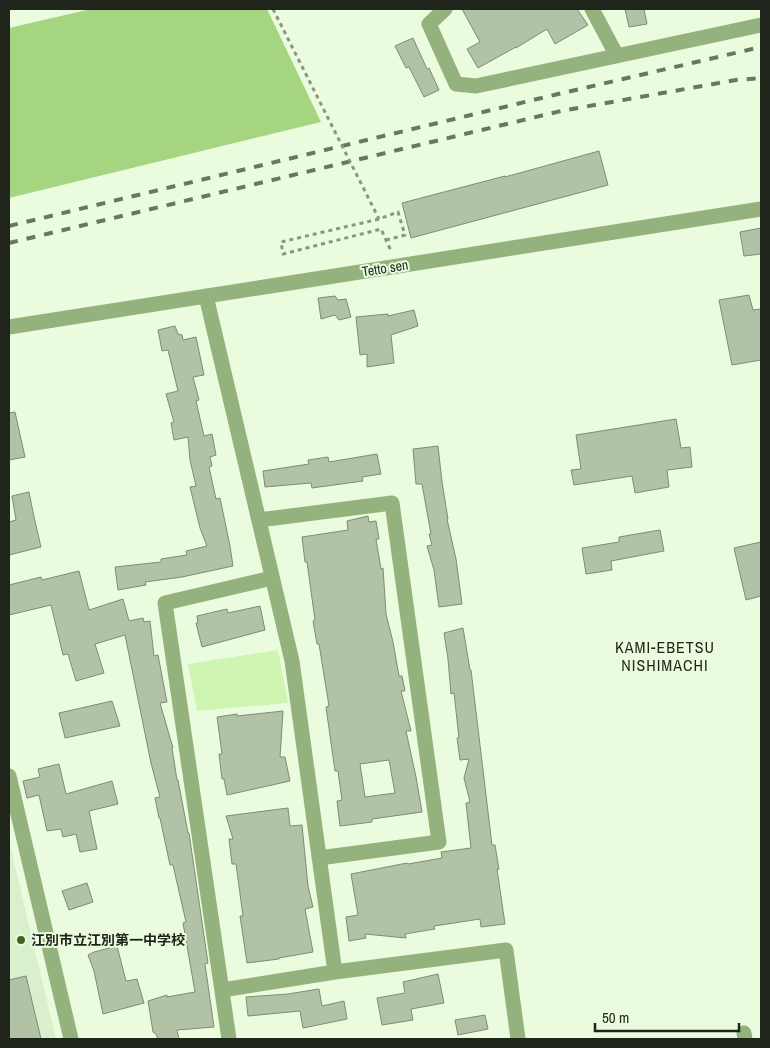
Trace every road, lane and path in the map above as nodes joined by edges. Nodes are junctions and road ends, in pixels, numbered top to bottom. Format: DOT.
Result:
graph roads {
  1 [pos="273,9"];
  2 [pos="445,9"];
  3 [pos="592,9"];
  4 [pos="761,25"];
  5 [pos="617,56"];
  6 [pos="761,209"];
  7 [pos="378,219"];
  8 [pos="386,240"];
  9 [pos="391,252"];
  10 [pos="206,296"];
  11 [pos="9,327"];
  12 [pos="259,520"];
  13 [pos="272,578"];
  14 [pos="9,776"];
  15 [pos="319,858"];
  16 [pos="335,972"];
  17 [pos="222,990"];
  18 [pos="71,1039"];
  19 [pos="229,1039"];
  20 [pos="518,1039"];
  1 -- 7 [label="path, bridge"];
  2 -- 5 [label="street"];
  3 -- 5 [label="street"];
  4 -- 5 [label="street"];
  6 -- 10 [label="street, Tetto sen"];
  7 -- 8 [label="path"];
  7 -- 8 [label="path"];
  8 -- 9 [label="path"];
  10 -- 11 [label="street, Tetto sen"];
  10 -- 12 [label="street"];
  12 -- 13 [label="street"];
  12 -- 15 [label="street"];
  13 -- 15 [label="street"];
  13 -- 17 [label="street"];
  14 -- 18 [label="street"];
  15 -- 16 [label="street"];
  16 -- 17 [label="street"];
  16 -- 20 [label="street"];
  17 -- 19 [label="street"];
}
